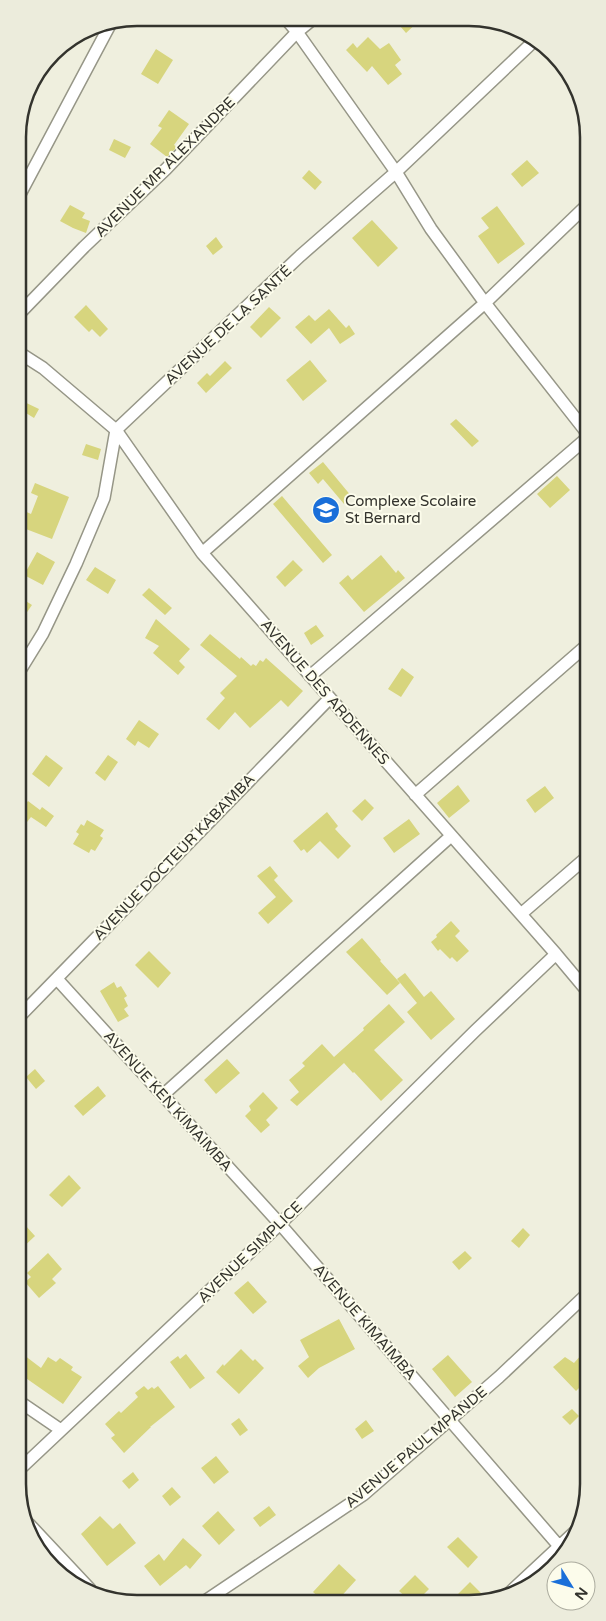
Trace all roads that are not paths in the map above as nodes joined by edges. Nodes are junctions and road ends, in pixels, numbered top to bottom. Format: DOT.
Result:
graph roads {
  1 [pos="292,26"];
  2 [pos="304,26"];
  3 [pos="107,30"];
  4 [pos="297,32"];
  5 [pos="530,45"];
  6 [pos="396,172"];
  7 [pos="26,183"];
  8 [pos="580,212"];
  9 [pos="485,303"];
  10 [pos="26,307"];
  11 [pos="26,357"];
  12 [pos="580,424"];
  13 [pos="116,430"];
  14 [pos="580,444"];
  15 [pos="202,553"];
  16 [pos="580,651"];
  17 [pos="26,661"];
  18 [pos="310,676"];
  19 [pos="330,698"];
  20 [pos="415,794"];
  21 [pos="451,836"];
  22 [pos="580,863"];
  23 [pos="522,914"];
  24 [pos="556,954"];
  25 [pos="57,979"];
  26 [pos="580,982"];
  27 [pos="26,1010"];
  28 [pos="163,1095"];
  29 [pos="280,1224"];
  30 [pos="580,1301"];
  31 [pos="26,1406"];
  32 [pos="450,1419"];
  33 [pos="61,1430"];
  34 [pos="26,1463"];
  35 [pos="38,1534"];
  36 [pos="560,1547"];
  37 [pos="543,1565"];
  38 [pos="532,1575"];
  39 [pos="83,1580"];
  40 [pos="214,1595"];
  1 -- 4 [label="street"];
  2 -- 4 [label="street, AVENUE MR ALEXANDRE"];
  3 -- 7 [label="street"];
  4 -- 6 [label="street"];
  4 -- 10 [label="street, AVENUE MR ALEXANDRE"];
  5 -- 6 [label="street, AVENUE DE LA SANTÉ"];
  6 -- 9 [label="street"];
  6 -- 13 [label="street, AVENUE DE LA SANTÉ"];
  8 -- 9 [label="street"];
  9 -- 12 [label="street"];
  9 -- 15 [label="street"];
  11 -- 13 [label="street, AVENUE DES ARDENNES"];
  13 -- 15 [label="street, AVENUE DES ARDENNES"];
  13 -- 17 [label="street"];
  14 -- 18 [label="street"];
  15 -- 18 [label="street, AVENUE DES ARDENNES"];
  16 -- 20 [label="street"];
  18 -- 19 [label="street, AVENUE DES ARDENNES"];
  19 -- 20 [label="street, AVENUE DES ARDENNES"];
  19 -- 25 [label="street, AVENUE DOCTEUR KABAMBA"];
  20 -- 21 [label="street, AVENUE DES ARDENNES"];
  21 -- 23 [label="street, AVENUE DES ARDENNES"];
  21 -- 28 [label="street"];
  22 -- 23 [label="street"];
  23 -- 24 [label="street, AVENUE DES ARDENNES"];
  24 -- 26 [label="street, AVENUE DES ARDENNES"];
  24 -- 29 [label="street, AVENUE SIMPLICE"];
  25 -- 27 [label="street, AVENUE DOCTEUR KABAMBA"];
  25 -- 28 [label="street, AVENUE KEN KIMAIMBA"];
  28 -- 29 [label="street, AVENUE KEN KIMAIMBA"];
  29 -- 32 [label="street, AVENUE KIMAIMBA"];
  29 -- 33 [label="street, AVENUE SIMPLICE"];
  30 -- 32 [label="street, AVENUE PAUL MPANDE"];
  31 -- 33 [label="street"];
  32 -- 36 [label="street, AVENUE KIMAIMBA"];
  32 -- 40 [label="street, AVENUE PAUL MPANDE"];
  33 -- 34 [label="street, AVENUE SIMPLICE"];
  35 -- 39 [label="street"];
  37 -- 38 [label="street"];
}
